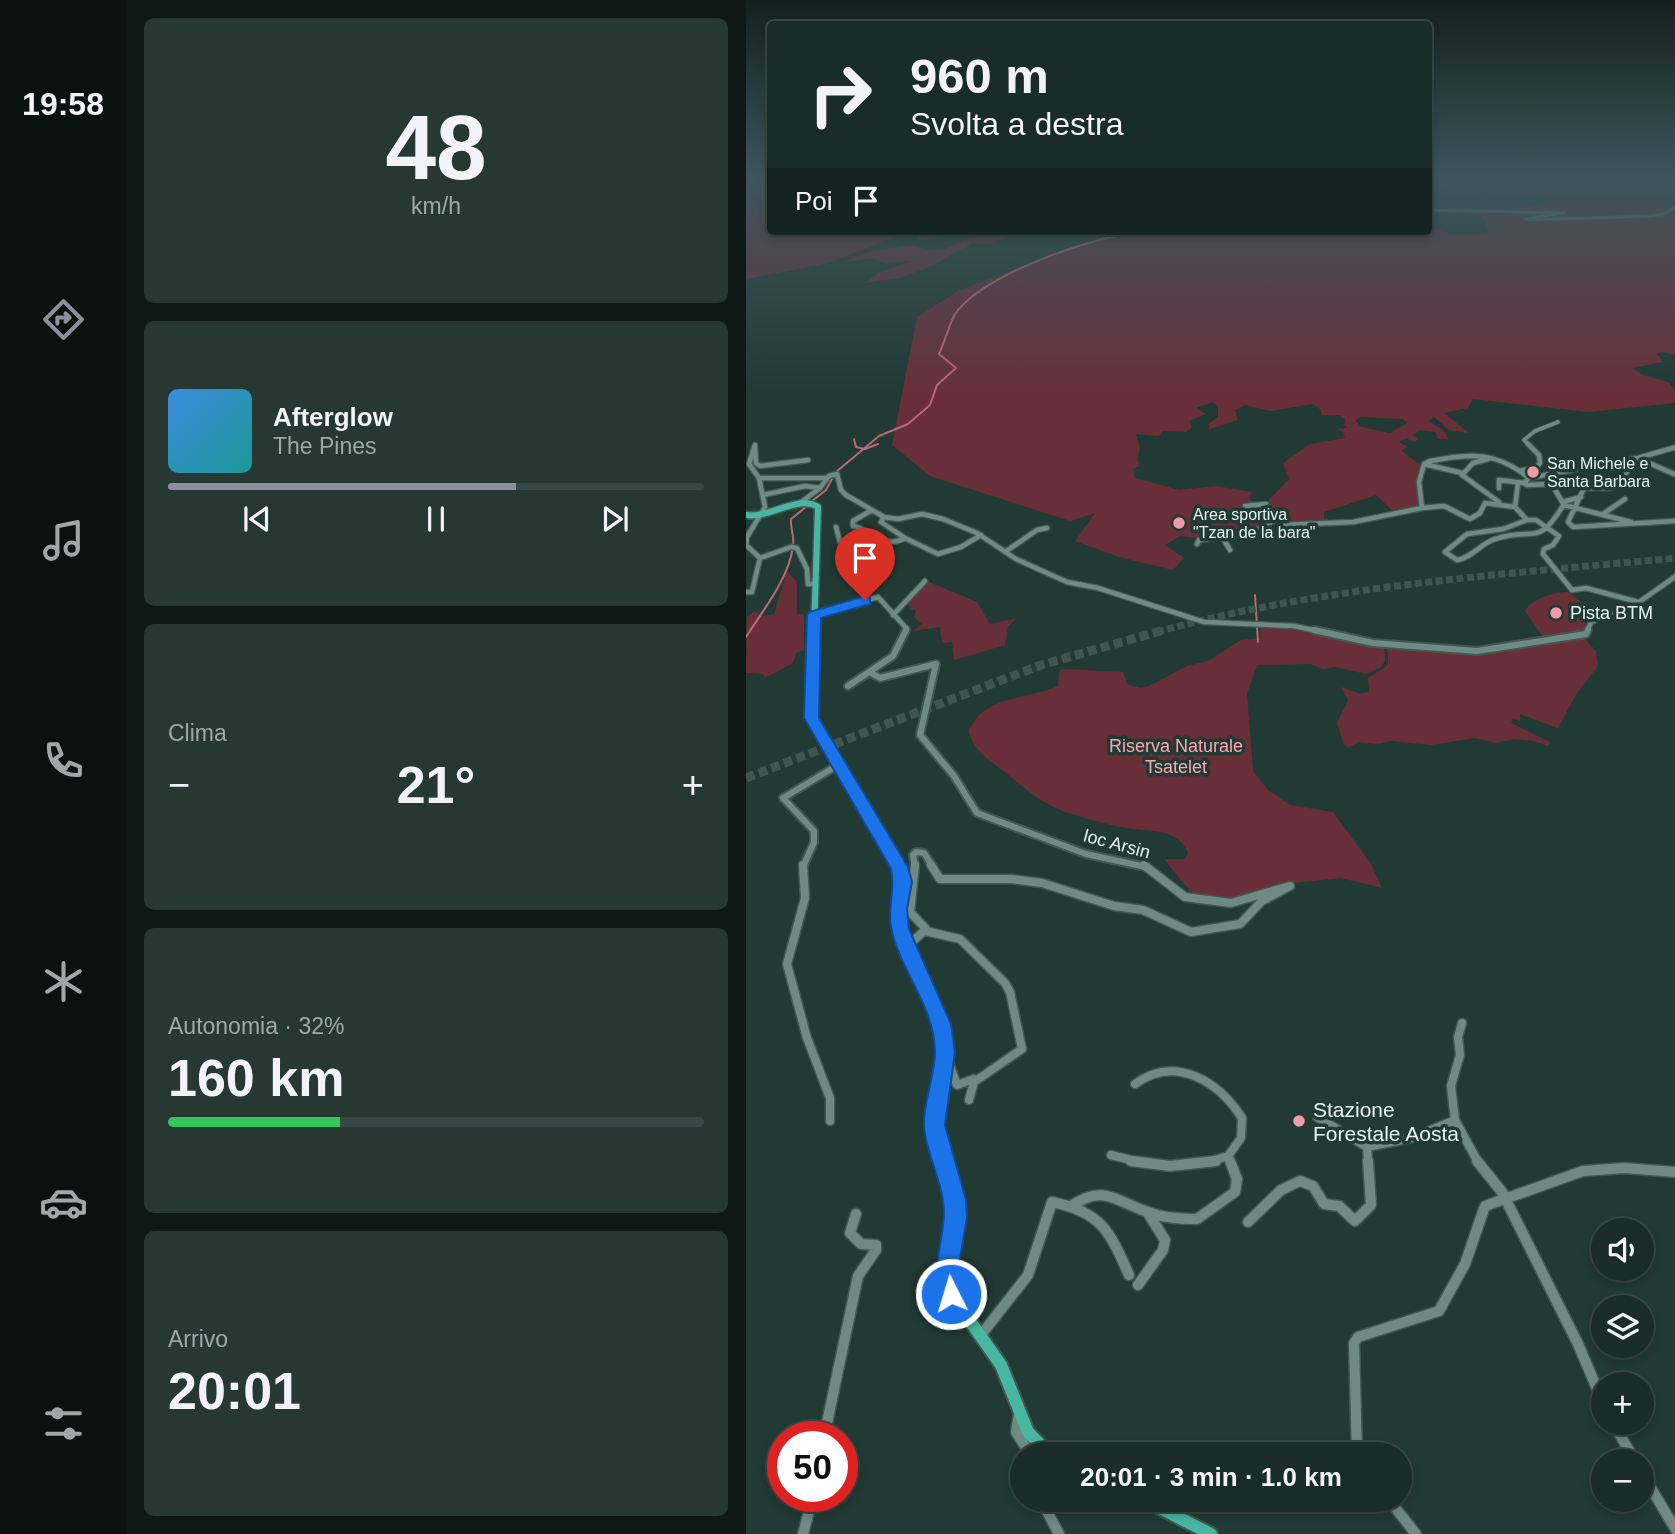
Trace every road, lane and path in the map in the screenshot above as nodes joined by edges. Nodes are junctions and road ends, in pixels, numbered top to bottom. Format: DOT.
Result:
graph roads {
  1 [pos="1558,422"];
  2 [pos="1675,447"];
  3 [pos="1489,458"];
  4 [pos="1638,458"];
  5 [pos="808,460"];
  6 [pos="1424,464"];
  7 [pos="1608,464"];
  8 [pos="1520,471"];
  9 [pos="1462,473"];
  10 [pos="1674,474"];
  11 [pos="759,478"];
  12 [pos="827,478"];
  13 [pos="1524,481"];
  14 [pos="1553,486"];
  15 [pos="820,488"];
  16 [pos="1498,488"];
  17 [pos="1586,488"];
  18 [pos="764,495"];
  19 [pos="1581,497"];
  20 [pos="1625,499"];
  21 [pos="800,502"];
  22 [pos="1499,502"];
  23 [pos="1564,505"];
  24 [pos="1245,506"];
  25 [pos="1515,507"];
  26 [pos="1422,508"];
  27 [pos="1574,509"];
  28 [pos="872,510"];
  29 [pos="1603,513"];
  30 [pos="746,516"];
  31 [pos="884,517"];
  32 [pos="1275,520"];
  33 [pos="1527,520"];
  34 [pos="1675,521"];
  35 [pos="756,522"];
  36 [pos="1636,523"];
  37 [pos="746,526"];
  38 [pos="836,527"];
  39 [pos="1047,528"];
  40 [pos="1550,528"];
  41 [pos="982,536"];
  42 [pos="877,537"];
  43 [pos="905,538"];
  44 [pos="1224,540"];
  45 [pos="1197,544"];
  46 [pos="1230,550"];
  47 [pos="1005,552"];
  48 [pos="760,558"];
  49 [pos="1675,576"];
  50 [pos="925,581"];
  51 [pos="814,584"];
  52 [pos="746,592"];
  53 [pos="1638,602"];
  54 [pos="814,615"];
  55 [pos="893,615"];
  56 [pos="871,673"];
  57 [pos="848,686"];
  58 [pos="838,765"];
  59 [pos="925,931"];
  60 [pos="909,946"];
  61 [pos="1462,1023"];
  62 [pos="945,1052"];
  63 [pos="974,1079"];
  64 [pos="1135,1084"];
  65 [pos="969,1101"];
  66 [pos="1317,1116"];
  67 [pos="1455,1120"];
  68 [pos="830,1121"];
  69 [pos="1367,1147"];
  70 [pos="1111,1155"];
  71 [pos="1228,1156"];
  72 [pos="1675,1172"];
  73 [pos="1502,1197"];
  74 [pos="1071,1206"];
  75 [pos="1148,1213"];
  76 [pos="856,1214"];
  77 [pos="1248,1222"];
  78 [pos="1129,1275"];
  79 [pos="1138,1285"];
  80 [pos="981,1335"];
  81 [pos="1591,1374"];
  82 [pos="1020,1412"];
  83 [pos="826,1421"];
  84 [pos="1022,1442"];
  85 [pos="1036,1442"];
  86 [pos="1357,1442"];
  87 [pos="1654,1494"];
  88 [pos="809,1512"];
  89 [pos="1047,1512"];
  90 [pos="1168,1512"];
  91 [pos="1399,1512"];
  92 [pos="1675,1530"];
  93 [pos="803,1534"];
  94 [pos="1059,1534"];
  95 [pos="1211,1534"];
  96 [pos="1416,1534"];
  1 -- 8 [label="street"];
  2 -- 4 [label="street"];
  3 -- 6 [label="street"];
  3 -- 8 [label="street"];
  3 -- 9 [label="street"];
  4 -- 7 [label="street"];
  4 -- 10 [label="street"];
  5 -- 11 [label="street"];
  6 -- 9 [label="street"];
  6 -- 26 [label="street"];
  7 -- 13 [label="street"];
  7 -- 17 [label="street"];
  8 -- 13 [label="street"];
  9 -- 22 [label="street"];
  11 -- 12 [label="street"];
  11 -- 18 [label="street"];
  12 -- 15 [label="street"];
  12 -- 28 [label="street"];
  13 -- 14 [label="street"];
  13 -- 16 [label="street"];
  13 -- 25 [label="street"];
  14 -- 17 [label="street"];
  14 -- 23 [label="street"];
  15 -- 18 [label="street"];
  15 -- 21 [label="street"];
  17 -- 19 [label="street"];
  18 -- 35 [label="street"];
  19 -- 23 [label="street"];
  19 -- 27 [label="street"];
  20 -- 29 [label="street"];
  21 -- 35 [label="main road"];
  21 -- 51 [label="main road"];
  22 -- 25 [label="street"];
  22 -- 26 [label="street"];
  23 -- 27 [label="street"];
  23 -- 40 [label="street"];
  24 -- 32 [label="street"];
  25 -- 33 [label="street"];
  26 -- 32 [label="street"];
  27 -- 29 [label="street"];
  27 -- 36 [label="street"];
  28 -- 31 [label="street"];
  28 -- 42 [label="street"];
  29 -- 36 [label="street"];
  30 -- 35 [label="main road"];
  31 -- 41 [label="street"];
  31 -- 43 [label="street"];
  32 -- 44 [label="street"];
  33 -- 40 [label="street"];
  33 -- 40 [label="street"];
  34 -- 36 [label="street"];
  35 -- 37 [label="street"];
  35 -- 48 [label="street"];
  38 -- 42 [label="street"];
  39 -- 47 [label="street"];
  40 -- 53 [label="street"];
  41 -- 43 [label="street"];
  41 -- 47 [label="street"];
  42 -- 43 [label="street"];
  44 -- 45 [label="street"];
  44 -- 46 [label="street"];
  47 -- 53 [label="street"];
  48 -- 51 [label="street"];
  48 -- 52 [label="street"];
  49 -- 53 [label="street"];
  50 -- 55 [label="street"];
  51 -- 54 [label="main road"];
  54 -- 55 [label="street"];
  54 -- 58 [label="main road"];
  55 -- 56 [label="street"];
  56 -- 57 [label="street"];
  56 -- 59 [label="street, loc Arsin"];
  58 -- 60 [label="main road"];
  58 -- 68 [label="street"];
  59 -- 60 [label="street"];
  59 -- 63 [label="street"];
  60 -- 62 [label="main road"];
  61 -- 67 [label="street"];
  62 -- 63 [label="street"];
  62 -- 80 [label="main road"];
  63 -- 65 [label="street"];
  64 -- 71 [label="street"];
  66 -- 69 [label="street"];
  67 -- 69 [label="street"];
  67 -- 73 [label="street"];
  69 -- 77 [label="street"];
  70 -- 71 [label="street"];
  71 -- 75 [label="street"];
  72 -- 73 [label="street"];
  73 -- 81 [label="street"];
  73 -- 86 [label="street"];
  74 -- 75 [label="street"];
  74 -- 78 [label="street"];
  74 -- 80 [label="street"];
  75 -- 79 [label="street"];
  76 -- 83 [label="street"];
  80 -- 82 [label="main road"];
  82 -- 84 [label="street"];
  82 -- 85 [label="main road"];
  87 -- 92 [label="street"];
  88 -- 93 [label="street"];
  89 -- 94 [label="street"];
  90 -- 95 [label="main road"];
  91 -- 96 [label="street"];
}
